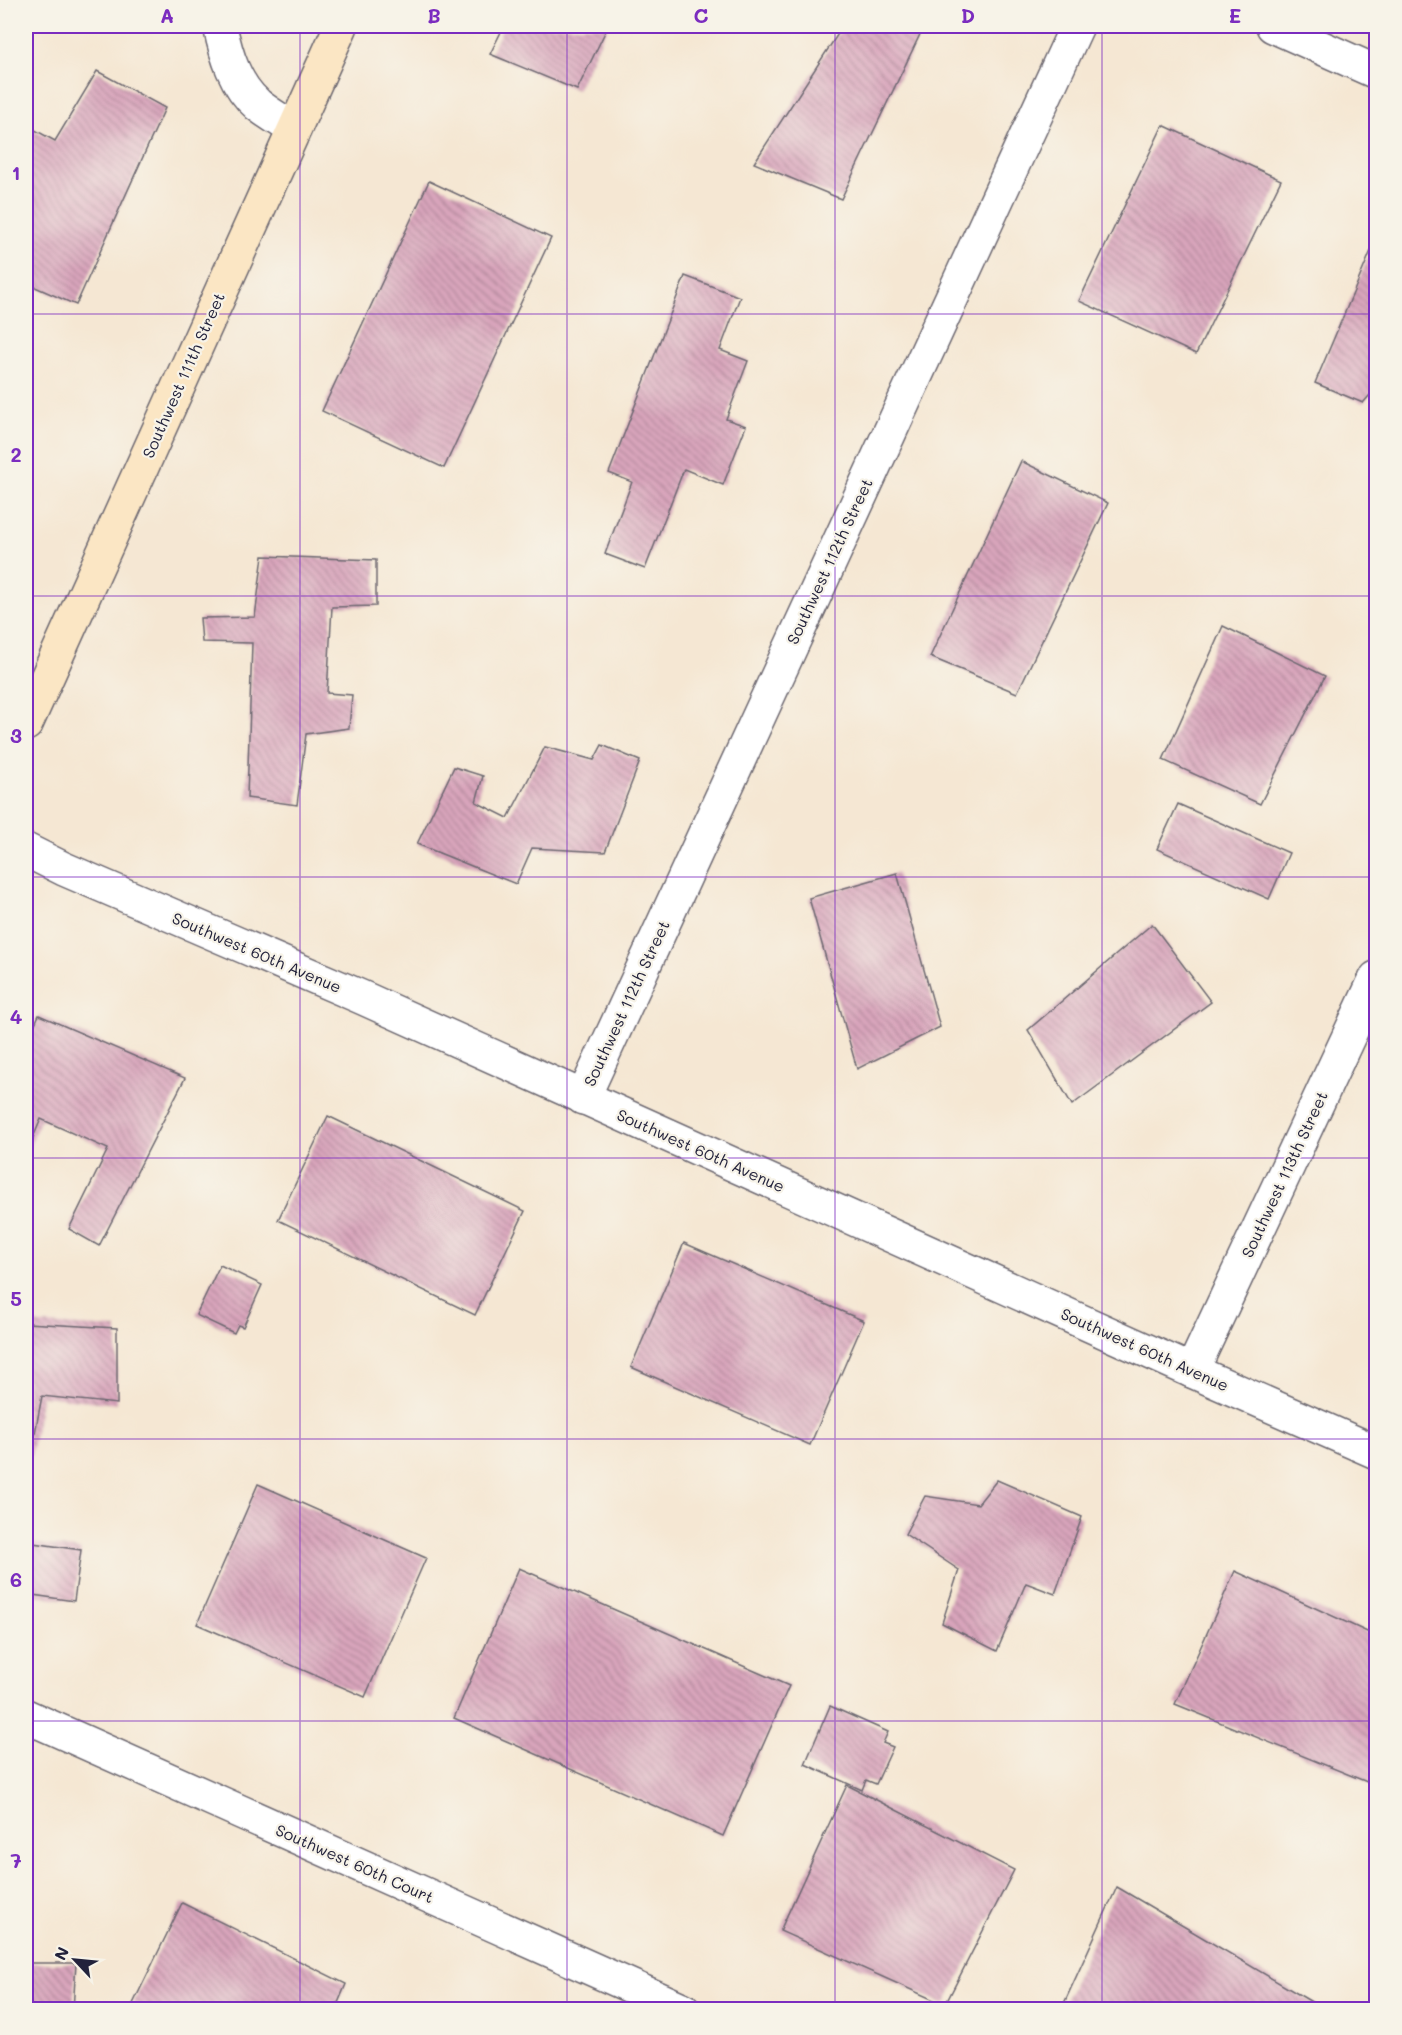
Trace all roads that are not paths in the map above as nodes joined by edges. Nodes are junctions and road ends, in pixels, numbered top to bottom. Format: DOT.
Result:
graph roads {
  1 [pos="220,26"];
  2 [pos="341,26"];
  3 [pos="1077,26"];
  4 [pos="1273,26"];
  5 [pos="1377,72"];
  6 [pos="294,129"];
  7 [pos="26,724"];
  8 [pos="26,850"];
  9 [pos="1377,978"];
  10 [pos="583,1098"];
  11 [pos="1192,1371"];
  12 [pos="1377,1452"];
  13 [pos="26,1716"];
  14 [pos="684,2010"];
  1 -- 6 [label="street"];
  2 -- 6 [label="main road, Southwest 111th Street"];
  3 -- 10 [label="street, Southwest 112th Street"];
  4 -- 5 [label="street"];
  6 -- 7 [label="main road, Southwest 111th Street"];
  8 -- 10 [label="street, Southwest 60th Avenue"];
  9 -- 11 [label="street, Southwest 113th Street"];
  10 -- 11 [label="street, Southwest 60th Avenue"];
  11 -- 12 [label="street, Southwest 60th Avenue"];
  13 -- 14 [label="street, Southwest 60th Court"];
}
